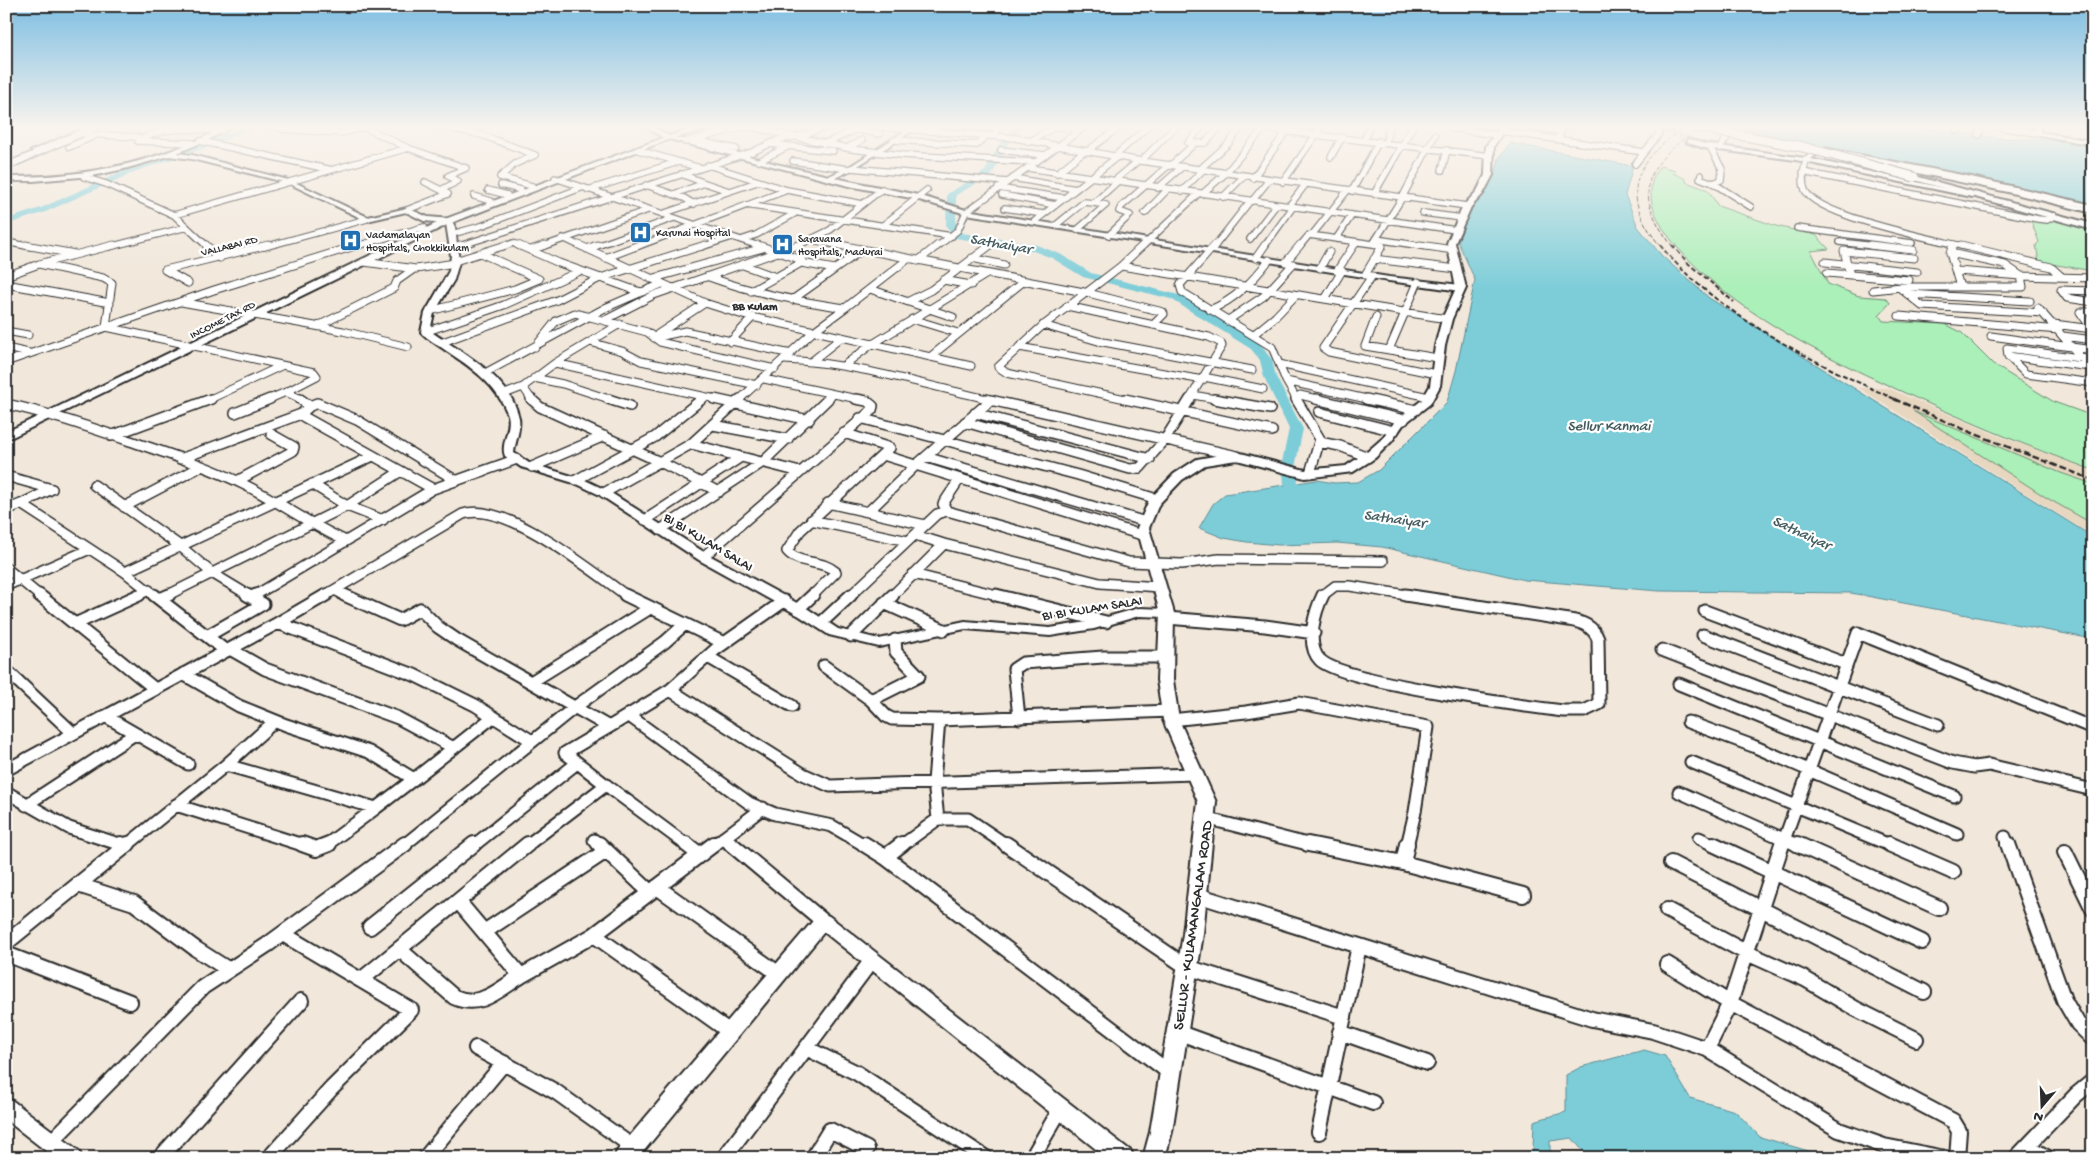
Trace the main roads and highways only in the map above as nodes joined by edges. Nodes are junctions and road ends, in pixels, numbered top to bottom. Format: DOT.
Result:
graph roads {
  1 [pos="552,180"];
  2 [pos="554,180"];
  3 [pos="1486,180"];
  4 [pos="1925,180"];
  5 [pos="1971,180"];
  6 [pos="2093,209"];
  7 [pos="440,225"];
  8 [pos="2093,227"];
  9 [pos="252,314"];
  10 [pos="47,414"];
  11 [pos="6,430"];
  12 [pos="6,438"];
  13 [pos="1284,470"];
  14 [pos="1308,473"];
  15 [pos="1154,1158"];
  1 -- 7 [label="main road"];
  2 -- 7 [label="main road"];
  3 -- 14 [label="main road"];
  4 -- 8 [label="main road, bridge"];
  5 -- 6 [label="main road, bridge"];
  7 -- 9 [label="main road, INCOME TAX RD"];
  7 -- 9 [label="main road, INCOME TAX RD"];
  9 -- 10 [label="main road, INCOME TAX RD"];
  10 -- 11 [label="main road, INCOME TAX RD"];
  10 -- 12 [label="main road, INCOME TAX RD"];
  13 -- 14 [label="main road"];
  13 -- 15 [label="main road, SELLUR - KULAMANGALAM ROAD"];
}
